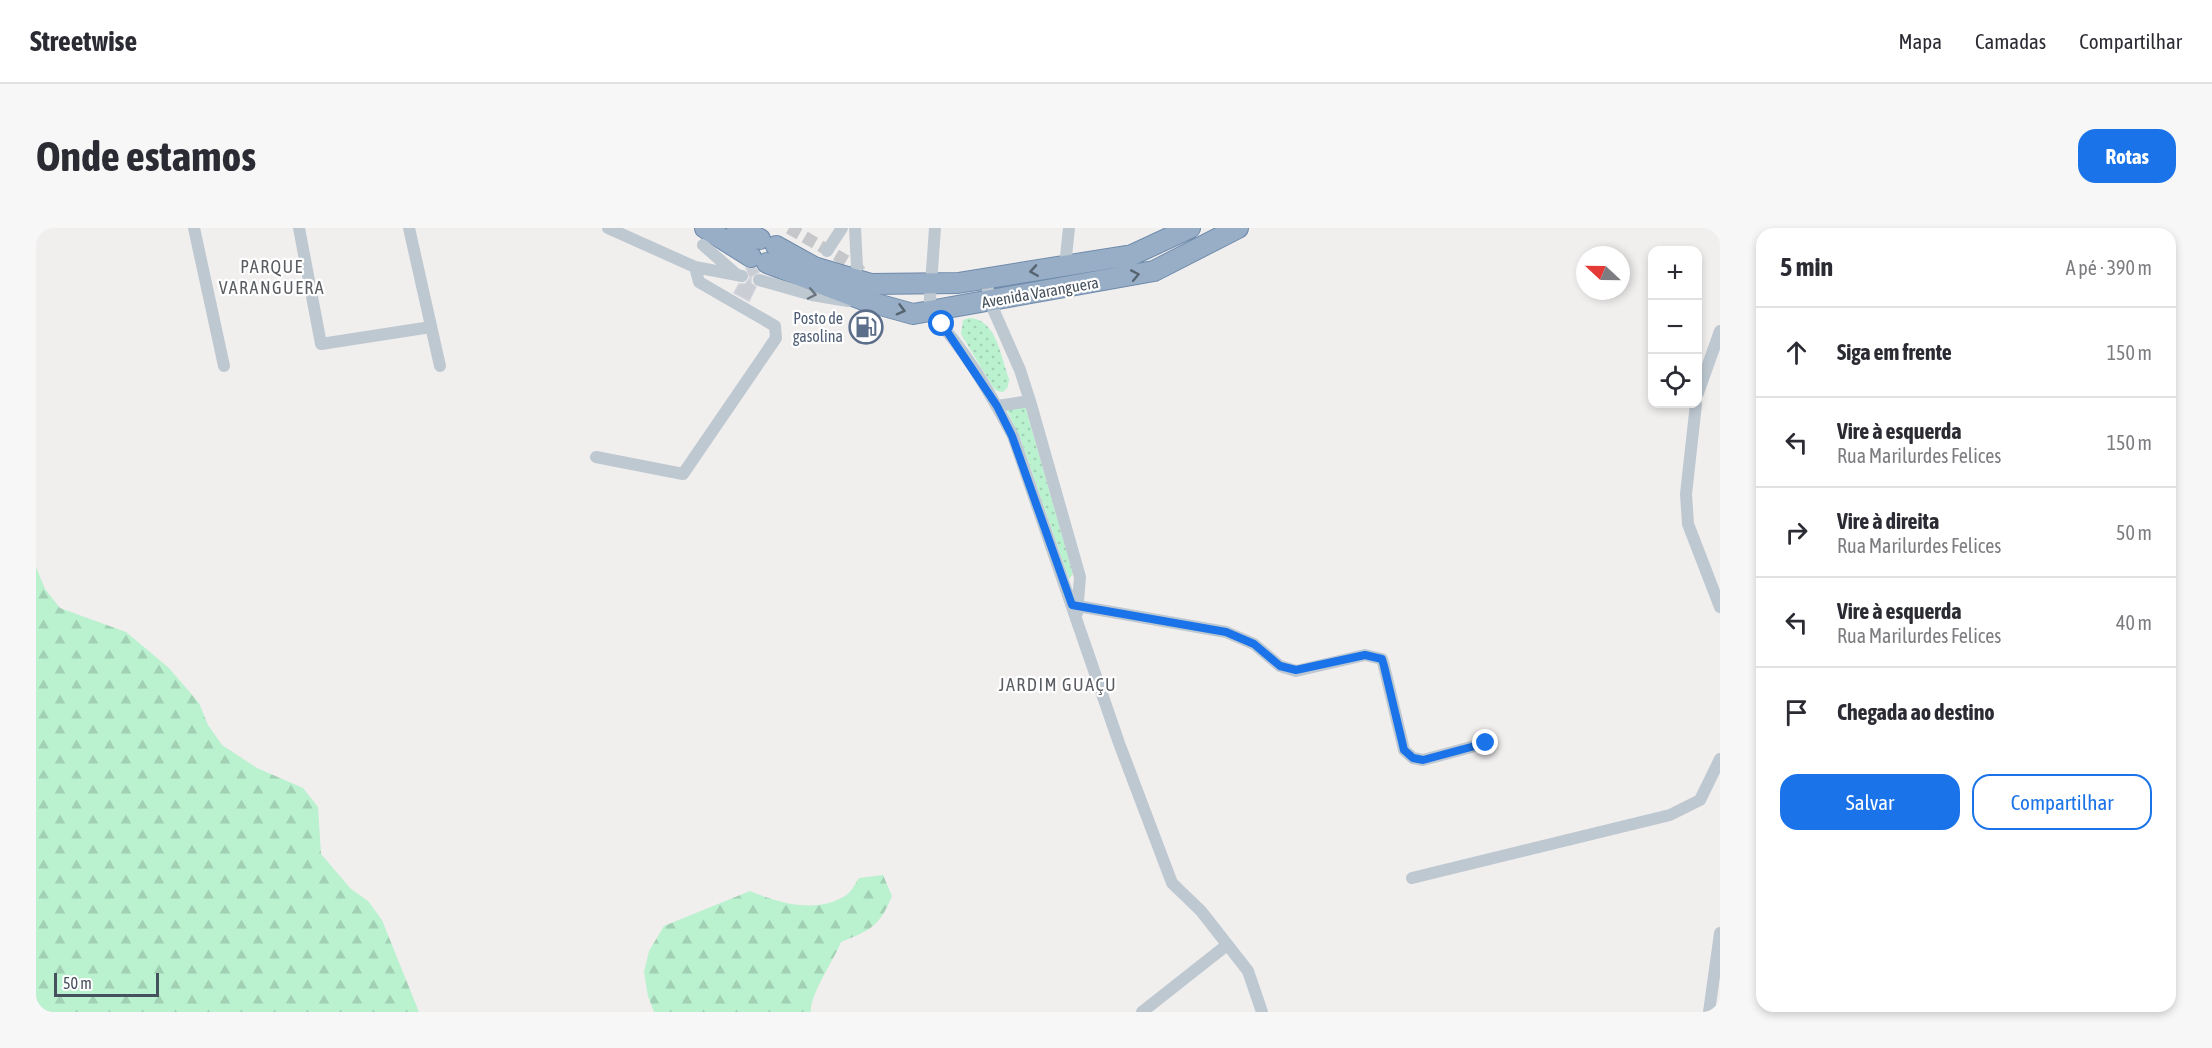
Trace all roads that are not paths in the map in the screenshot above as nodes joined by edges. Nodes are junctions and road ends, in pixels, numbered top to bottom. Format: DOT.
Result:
graph roads {
  1 [pos="194,228"];
  2 [pos="299,228"];
  3 [pos="409,228"];
  4 [pos="608,228"];
  5 [pos="737,228"];
  6 [pos="842,228"];
  7 [pos="855,228"];
  8 [pos="935,228"];
  9 [pos="1069,228"];
  10 [pos="1190,228"];
  11 [pos="1238,228"];
  12 [pos="705,234"];
  13 [pos="827,251"];
  14 [pos="763,257"];
  15 [pos="1065,266"];
  16 [pos="695,267"];
  17 [pos="857,267"];
  18 [pos="986,279"];
  19 [pos="931,284"];
  20 [pos="990,302"];
  21 [pos="929,312"];
  22 [pos="431,327"];
  23 [pos="1720,331"];
  24 [pos="224,366"];
  25 [pos="440,366"];
  26 [pos="1702,382"];
  27 [pos="1030,401"];
  28 [pos="997,406"];
  29 [pos="1696,408"];
  30 [pos="596,458"];
  31 [pos="1075,605"];
  32 [pos="1720,608"];
  33 [pos="1486,743"];
  34 [pos="1720,759"];
  35 [pos="1412,878"];
  36 [pos="1720,933"];
  37 [pos="1227,945"];
  38 [pos="1142,1012"];
  39 [pos="1262,1012"];
  40 [pos="1709,1012"];
  1 -- 24 [label="street"];
  2 -- 22 [label="street"];
  3 -- 22 [label="street"];
  4 -- 16 [label="street"];
  5 -- 14 [label="highway"];
  6 -- 13 [label="street"];
  7 -- 17 [label="street"];
  8 -- 19 [label="street"];
  9 -- 15 [label="street"];
  10 -- 15 [label="highway, Avenida Varanguera"];
  20 -- 11 [label="highway, Avenida Varanguera, one-way"];
  12 -- 14 [label="highway"];
  12 -- 16 [label="street"];
  12 -- 16 [label="street"];
  14 -- 19 [label="highway, Avenida Varanguera"];
  14 -- 21 [label="highway, Avenida Varanguera, one-way"];
  15 -- 18 [label="highway, Avenida Varanguera, one-way"];
  16 -- 30 [label="street"];
  18 -- 19 [label="highway, Avenida Varanguera"];
  18 -- 20 [label="street"];
  19 -- 21 [label="street"];
  20 -- 21 [label="highway, Avenida Varanguera"];
  20 -- 27 [label="street"];
  21 -- 28 [label="street"];
  22 -- 25 [label="street"];
  23 -- 26 [label="street"];
  27 -- 28 [label="street"];
  27 -- 31 [label="street"];
  28 -- 31 [label="street"];
  29 -- 32 [label="street"];
  31 -- 33 [label="street"];
  31 -- 37 [label="street"];
  34 -- 35 [label="street"];
  36 -- 40 [label="street"];
  37 -- 38 [label="street"];
  37 -- 39 [label="street"];
}
